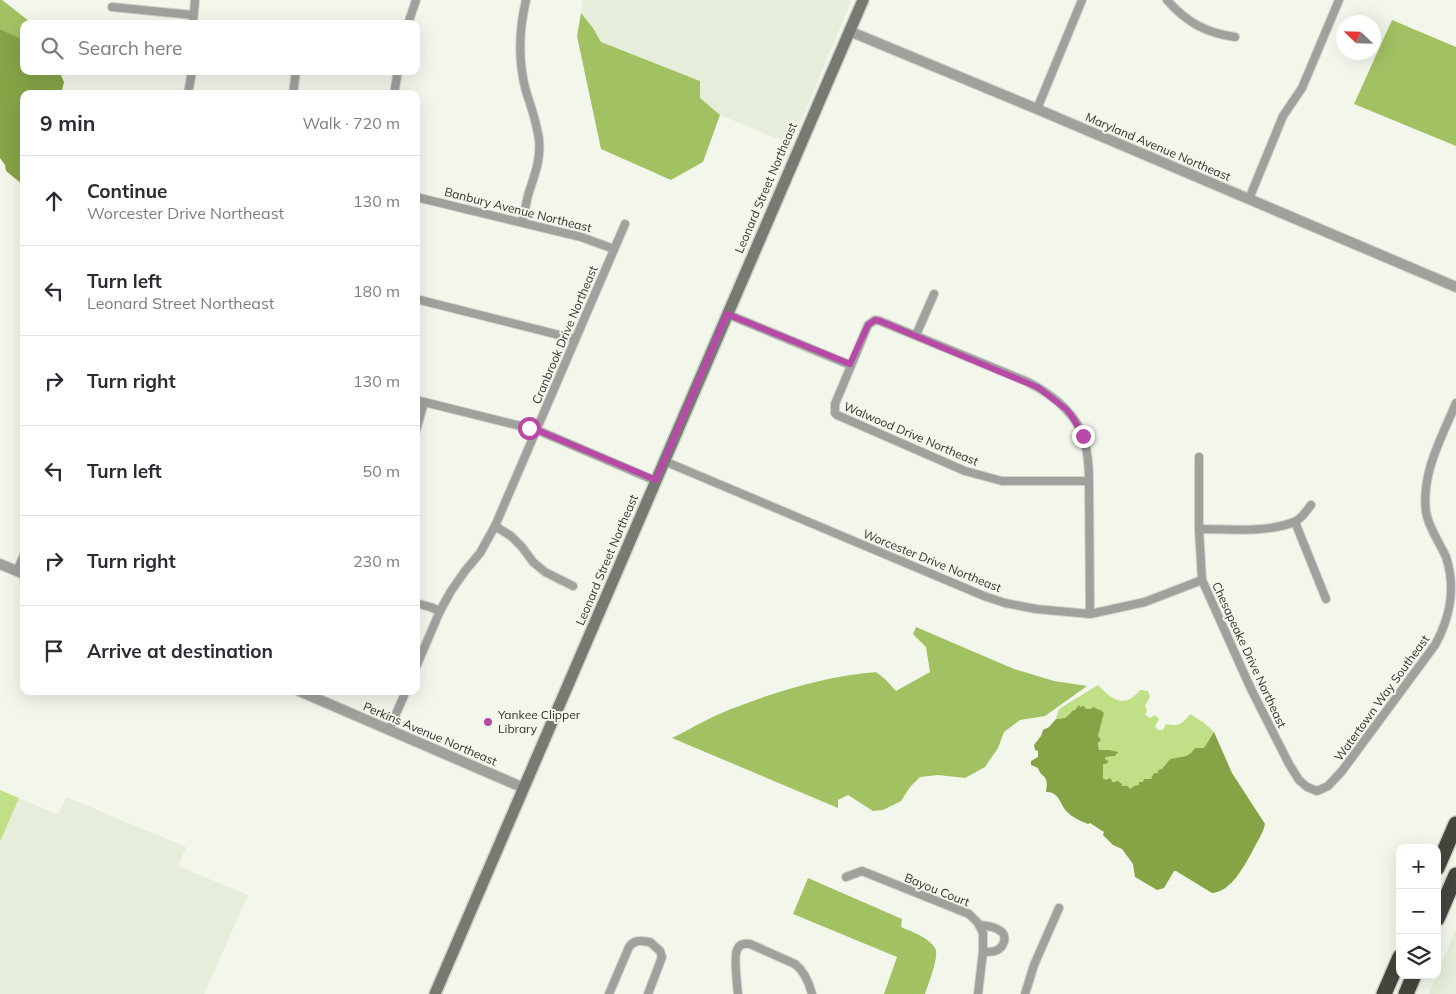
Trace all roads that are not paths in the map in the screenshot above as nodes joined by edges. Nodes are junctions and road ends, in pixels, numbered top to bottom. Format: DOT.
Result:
graph roads {
  1 [pos="195,0"];
  2 [pos="416,0"];
  3 [pos="526,0"];
  4 [pos="863,0"];
  5 [pos="1082,0"];
  6 [pos="1167,0"];
  7 [pos="1339,0"];
  8 [pos="112,7"];
  9 [pos="193,15"];
  10 [pos="193,20"];
  11 [pos="409,20"];
  12 [pos="849,31"];
  13 [pos="1234,37"];
  14 [pos="191,75"];
  15 [pos="295,75"];
  16 [pos="397,75"];
  17 [pos="189,90"];
  18 [pos="294,90"];
  19 [pos="395,90"];
  20 [pos="1037,109"];
  21 [pos="420,198"];
  22 [pos="1249,199"];
  23 [pos="522,222"];
  24 [pos="625,224"];
  25 [pos="614,249"];
  26 [pos="1456,287"];
  27 [pos="934,294"];
  28 [pos="420,300"];
  29 [pos="727,314"];
  30 [pos="916,335"];
  31 [pos="575,339"];
  32 [pos="850,364"];
  33 [pos="420,401"];
  34 [pos="1456,403"];
  35 [pos="537,430"];
  36 [pos="1199,457"];
  37 [pos="664,461"];
  38 [pos="656,480"];
  39 [pos="1090,481"];
  40 [pos="1311,505"];
  41 [pos="1294,522"];
  42 [pos="495,526"];
  43 [pos="1199,529"];
  44 [pos="0,564"];
  45 [pos="20,572"];
  46 [pos="1202,580"];
  47 [pos="573,586"];
  48 [pos="1326,599"];
  49 [pos="420,605"];
  50 [pos="440,611"];
  51 [pos="1090,614"];
  52 [pos="420,658"];
  53 [pos="308,695"];
  54 [pos="404,695"];
  55 [pos="389,730"];
  56 [pos="524,788"];
  57 [pos="1312,790"];
  58 [pos="1456,824"];
  59 [pos="1441,859"];
  60 [pos="1456,875"];
  61 [pos="846,877"];
  62 [pos="1059,908"];
  63 [pos="1441,910"];
  64 [pos="979,926"];
  65 [pos="983,952"];
  66 [pos="1396,966"];
  67 [pos="1412,979"];
  68 [pos="435,994"];
  69 [pos="609,994"];
  70 [pos="648,994"];
  71 [pos="738,994"];
  72 [pos="812,994"];
  73 [pos="978,994"];
  74 [pos="1025,994"];
  75 [pos="1384,994"];
  76 [pos="1406,994"];
  1 -- 9 [label="street"];
  2 -- 11 [label="street"];
  3 -- 23 [label="street"];
  4 -- 12 [label="main road, Leonard Street Northeast"];
  5 -- 20 [label="street"];
  6 -- 13 [label="street"];
  7 -- 22 [label="street"];
  8 -- 9 [label="street"];
  9 -- 10 [label="street"];
  12 -- 20 [label="street, Maryland Avenue Northeast"];
  12 -- 29 [label="main road, Leonard Street Northeast"];
  14 -- 17 [label="street"];
  15 -- 18 [label="street"];
  16 -- 19 [label="street"];
  20 -- 22 [label="street, Maryland Avenue Northeast"];
  21 -- 23 [label="street, Banbury Avenue Northeast"];
  22 -- 26 [label="street, Maryland Avenue Northeast"];
  23 -- 25 [label="street, Banbury Avenue Northeast"];
  24 -- 25 [label="street, Cranbrook Drive Northeast"];
  25 -- 31 [label="street, Cranbrook Drive Northeast"];
  27 -- 30 [label="street"];
  28 -- 31 [label="street"];
  29 -- 32 [label="street"];
  29 -- 37 [label="main road, Leonard Street Northeast"];
  30 -- 32 [label="street"];
  30 -- 39 [label="street"];
  31 -- 35 [label="street, Cranbrook Drive Northeast"];
  32 -- 39 [label="street, Walwood Drive Northeast"];
  33 -- 35 [label="street"];
  34 -- 57 [label="street, Watertown Way Southeast"];
  35 -- 38 [label="street"];
  35 -- 42 [label="street, Cranbrook Drive Northeast"];
  36 -- 43 [label="street, Chesapeake Drive Northeast"];
  37 -- 38 [label="main road, Leonard Street Northeast"];
  37 -- 51 [label="street, Worcester Drive Northeast"];
  38 -- 56 [label="main road, Leonard Street Northeast"];
  39 -- 51 [label="street"];
  40 -- 41 [label="street"];
  41 -- 43 [label="street"];
  41 -- 48 [label="street"];
  42 -- 47 [label="street"];
  42 -- 50 [label="street, Cranbrook Drive Northeast"];
  43 -- 46 [label="street, Chesapeake Drive Northeast"];
  44 -- 45 [label="street"];
  46 -- 51 [label="street, Worcester Drive Northeast"];
  46 -- 57 [label="street, Chesapeake Drive Northeast"];
  49 -- 50 [label="street"];
  50 -- 52 [label="street, Cranbrook Drive Northeast"];
  53 -- 55 [label="street, Perkins Avenue Northeast"];
  54 -- 55 [label="street"];
  55 -- 56 [label="street, Perkins Avenue Northeast"];
  56 -- 68 [label="main road, Leonard Street Northeast"];
  58 -- 59 [label="highway"];
  60 -- 63 [label="highway"];
  61 -- 64 [label="street, Bayou Court"];
  62 -- 74 [label="street"];
  64 -- 65 [label="street"];
  64 -- 65 [label="street"];
  65 -- 73 [label="street"];
  66 -- 75 [label="highway"];
  67 -- 76 [label="highway"];
  69 -- 70 [label="street"];
  71 -- 72 [label="street"];
}
